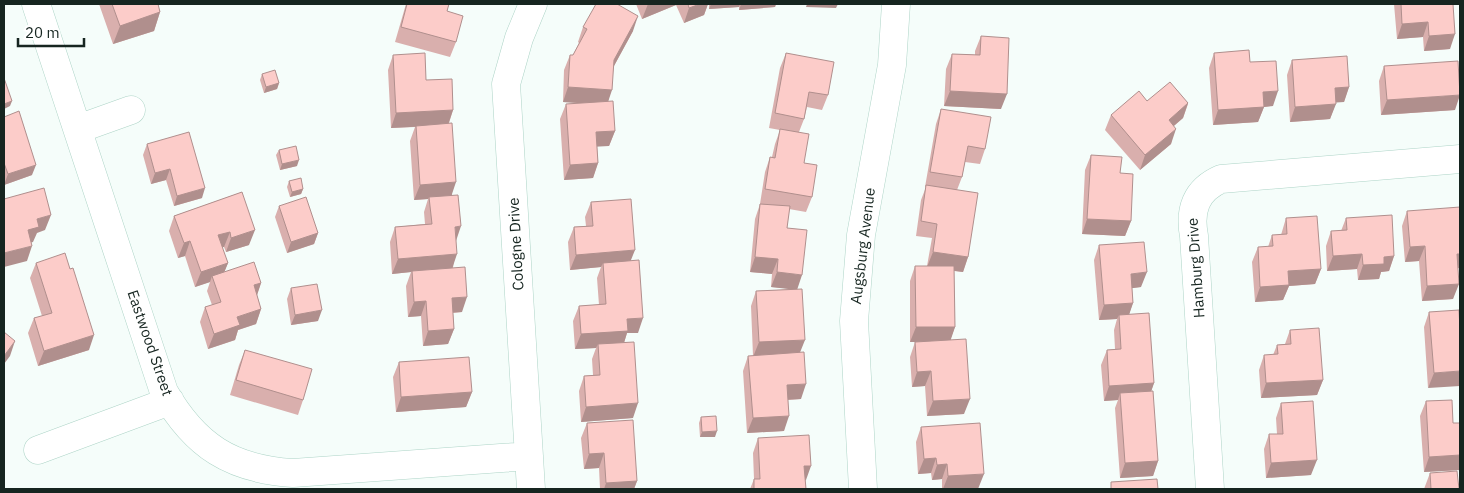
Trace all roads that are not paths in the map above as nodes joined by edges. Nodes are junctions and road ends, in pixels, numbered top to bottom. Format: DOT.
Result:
graph roads {
  1 [pos="36,4"];
  2 [pos="533,4"];
  3 [pos="896,4"];
  4 [pos="131,110"];
  5 [pos="78,129"];
  6 [pos="1460,158"];
  7 [pos="170,401"];
  8 [pos="38,450"];
  9 [pos="529,456"];
  10 [pos="531,489"];
  11 [pos="863,489"];
  12 [pos="1210,489"];
  1 -- 5 [label="street, Eastwood Street"];
  2 -- 9 [label="street, Cologne Drive"];
  3 -- 11 [label="street, Augsburg Avenue"];
  4 -- 5 [label="street"];
  5 -- 7 [label="street, Eastwood Street"];
  6 -- 12 [label="street, Hamburg Drive"];
  7 -- 8 [label="street"];
  7 -- 9 [label="street, Eastwood Street"];
  9 -- 10 [label="street, Cologne Drive"];
}
